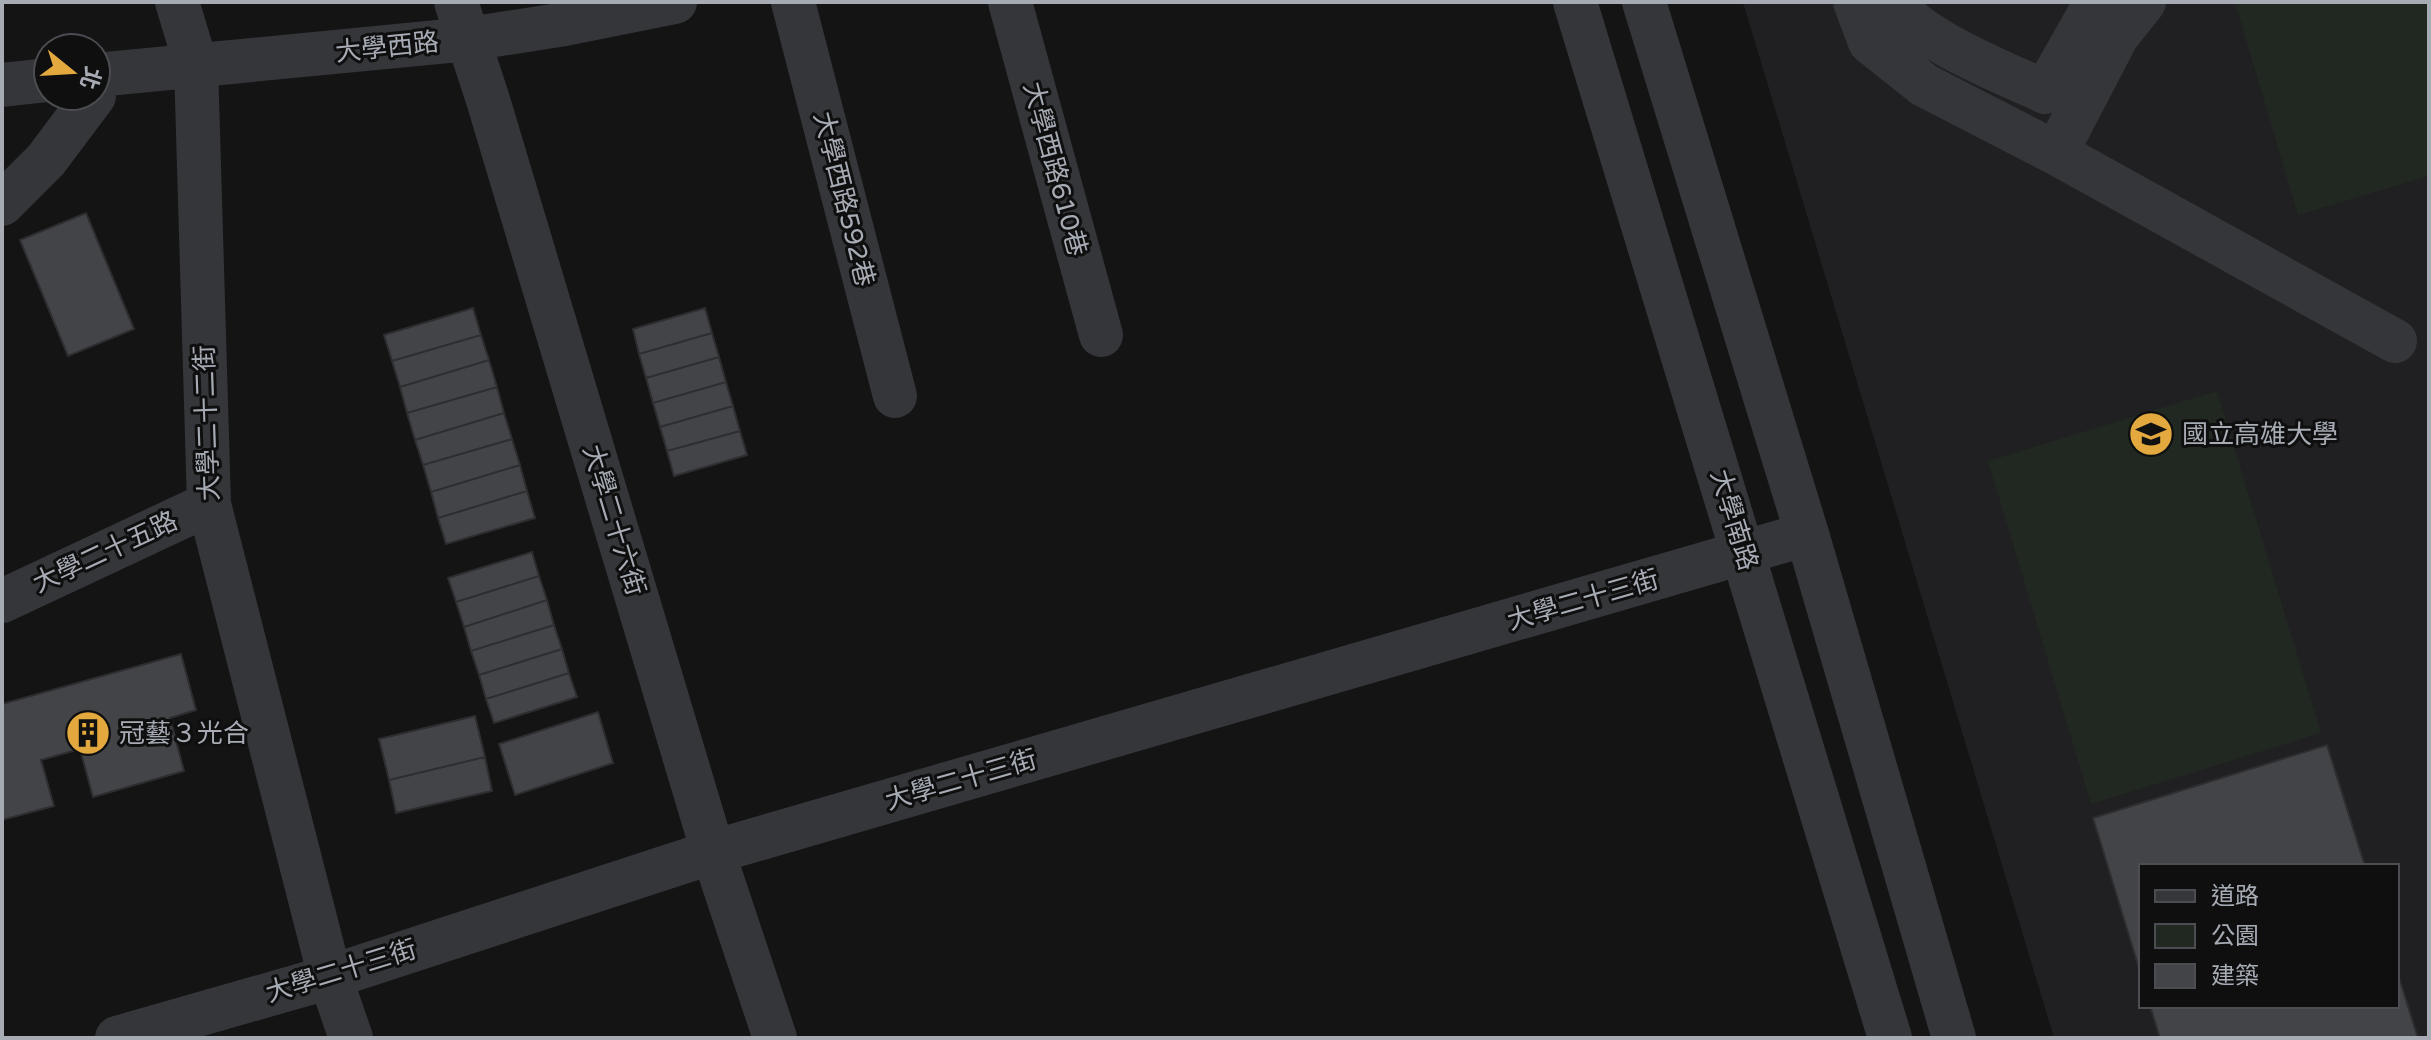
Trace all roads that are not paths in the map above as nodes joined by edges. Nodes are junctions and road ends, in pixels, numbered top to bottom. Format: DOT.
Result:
graph roads {
  1 [pos="177,2"];
  2 [pos="675,2"];
  3 [pos="793,2"];
  4 [pos="1010,2"];
  5 [pos="1575,2"];
  6 [pos="1644,2"];
  7 [pos="1855,2"];
  8 [pos="1896,2"];
  9 [pos="2096,2"];
  10 [pos="2144,2"];
  11 [pos="462,20"];
  12 [pos="196,65"];
  13 [pos="32,82"];
  14 [pos="112,82"];
  15 [pos="2,85"];
  16 [pos="80,112"];
  17 [pos="2056,153"];
  18 [pos="2,204"];
  19 [pos="1101,335"];
  20 [pos="2395,341"];
  21 [pos="895,396"];
  22 [pos="209,504"];
  23 [pos="1807,534"];
  24 [pos="1744,554"];
  25 [pos="2,601"];
  26 [pos="713,852"];
  27 [pos="330,977"];
  28 [pos="117,1038"];
  29 [pos="351,1038"];
  30 [pos="775,1038"];
  31 [pos="1890,1038"];
  32 [pos="1954,1038"];
  1 -- 12 [label="street, 大學二十二街"];
  2 -- 11 [label="street, 大學西路"];
  3 -- 21 [label="street, 大學西路592巷"];
  4 -- 19 [label="street, 大學西路610巷"];
  5 -- 24 [label="street, 大學南路"];
  6 -- 23 [label="street"];
  7 -- 17 [label="street"];
  8 -- 9 [label="street"];
  10 -- 17 [label="street"];
  11 -- 12 [label="street, 大學西路"];
  11 -- 26 [label="street, 大學二十六街"];
  12 -- 14 [label="street, 大學西路"];
  12 -- 22 [label="street, 大學二十二街"];
  13 -- 15 [label="street"];
  16 -- 18 [label="street"];
  17 -- 20 [label="street"];
  22 -- 25 [label="street, 大學二十五路"];
  22 -- 27 [label="street, 大學二十二街"];
  23 -- 24 [label="street, 大學二十三街"];
  23 -- 32 [label="street"];
  24 -- 26 [label="street, 大學二十三街"];
  24 -- 31 [label="street, 大學南路"];
  26 -- 27 [label="street, 大學二十三街"];
  26 -- 30 [label="street, 大學二十六街"];
  27 -- 28 [label="street, 大學二十三街"];
  27 -- 29 [label="street, 大學二十二街"];
}
